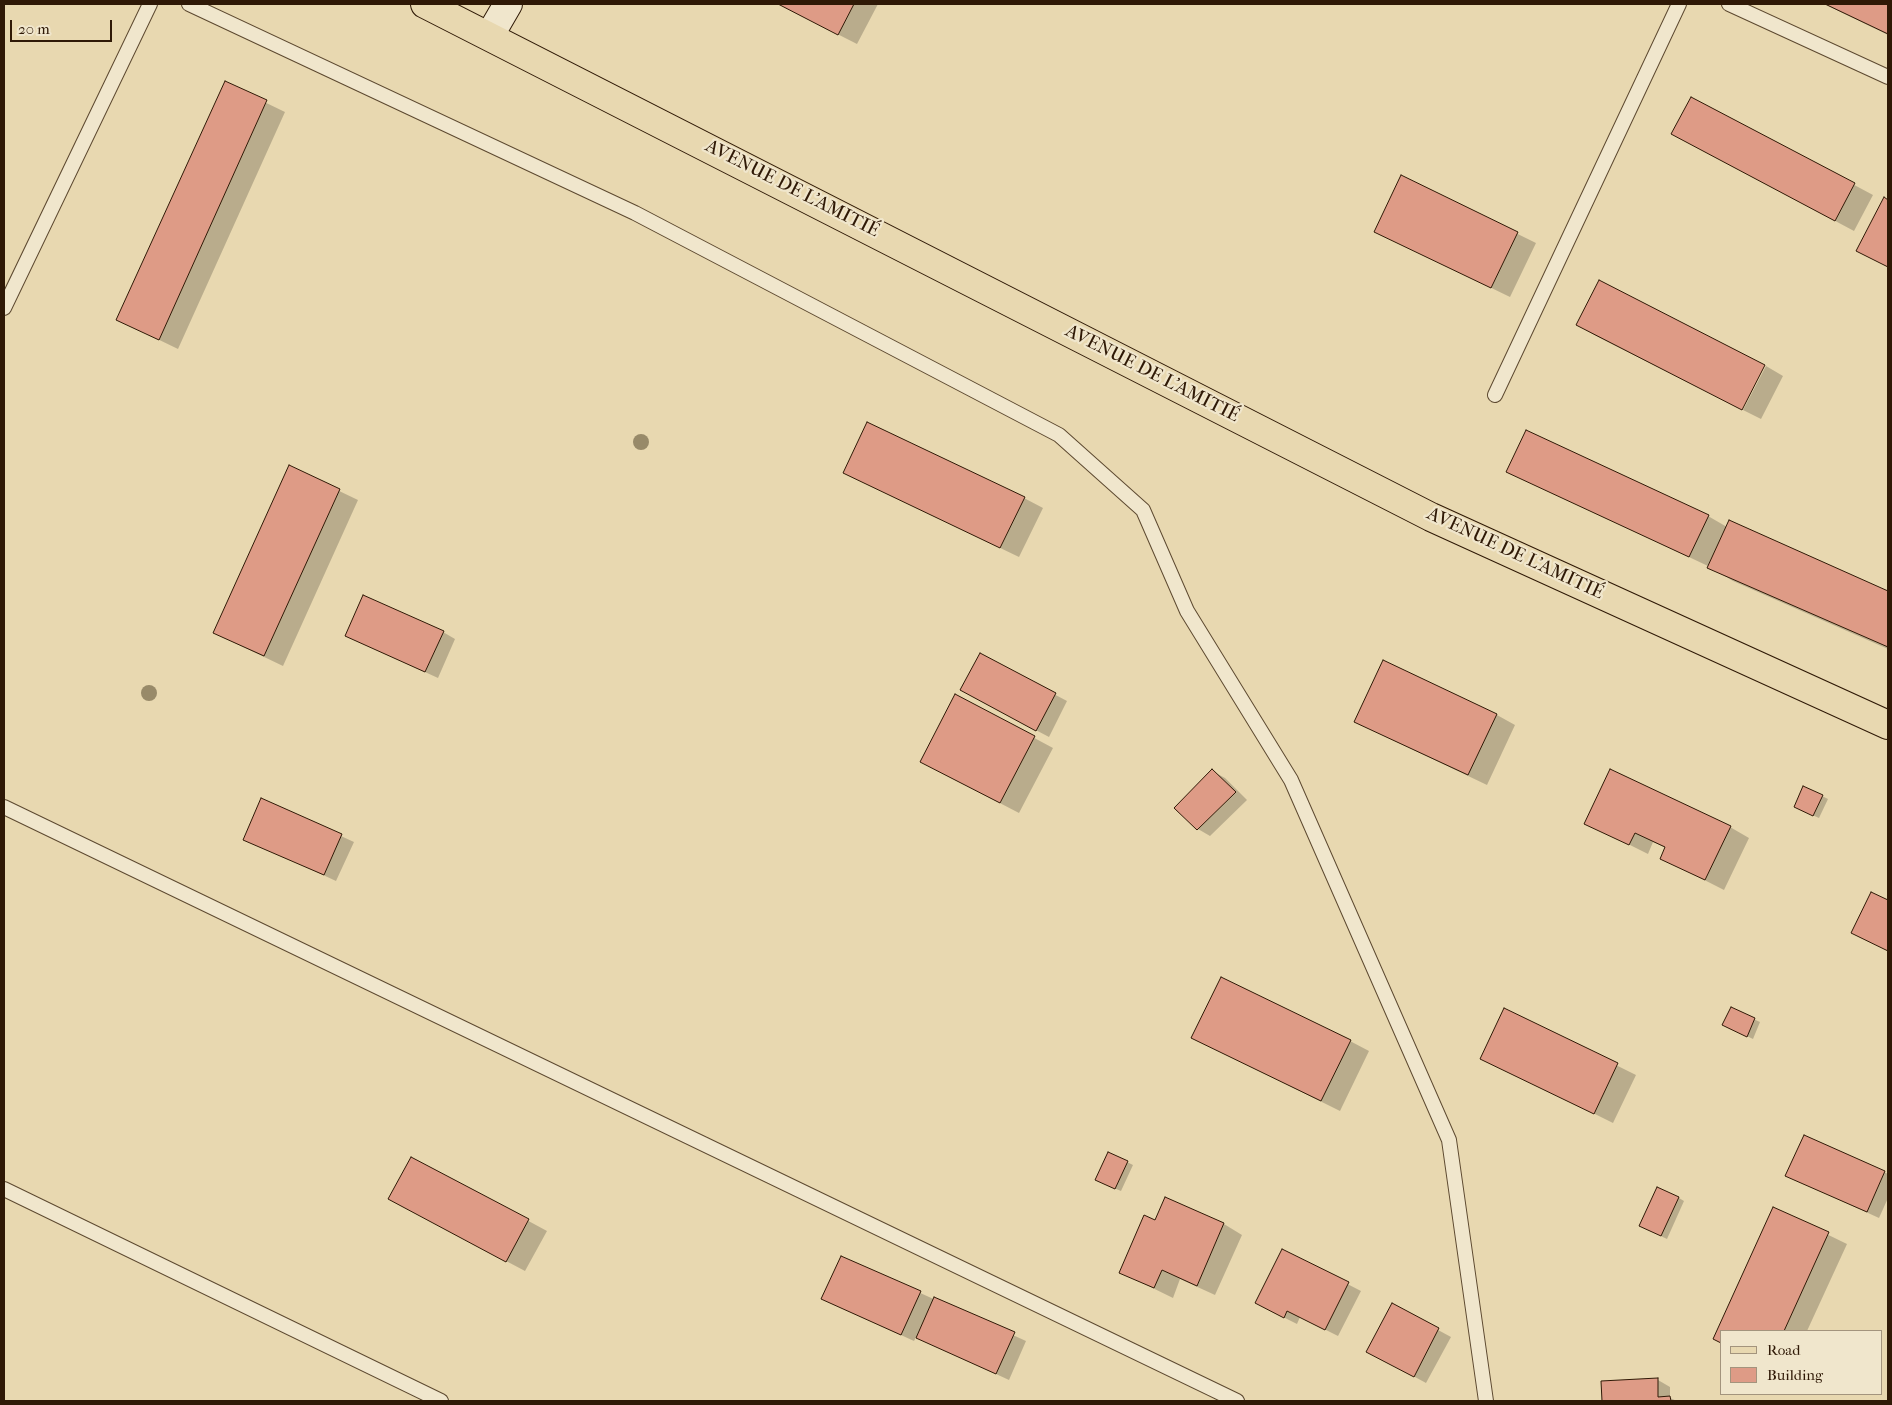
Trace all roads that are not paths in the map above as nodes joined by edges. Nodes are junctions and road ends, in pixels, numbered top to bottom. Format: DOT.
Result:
graph roads {
  1 [pos="150,4"];
  2 [pos="189,4"];
  3 [pos="425,4"];
  4 [pos="508,4"];
  5 [pos="1678,4"];
  6 [pos="1729,4"];
  7 [pos="490,35"];
  8 [pos="1888,77"];
  9 [pos="4,308"];
  10 [pos="1496,395"];
  11 [pos="1888,725"];
  12 [pos="4,807"];
  13 [pos="4,1189"];
  14 [pos="441,1401"];
  15 [pos="1237,1401"];
  16 [pos="1486,1401"];
  1 -- 9 [label="lane"];
  2 -- 16 [label="lane"];
  3 -- 7 [label="main road, AVENUE DE L'AMITIÉ"];
  4 -- 7 [label="street"];
  5 -- 10 [label="lane"];
  6 -- 8 [label="lane"];
  7 -- 11 [label="main road, AVENUE DE L'AMITIÉ"];
  12 -- 15 [label="lane"];
  13 -- 14 [label="lane"];
}
